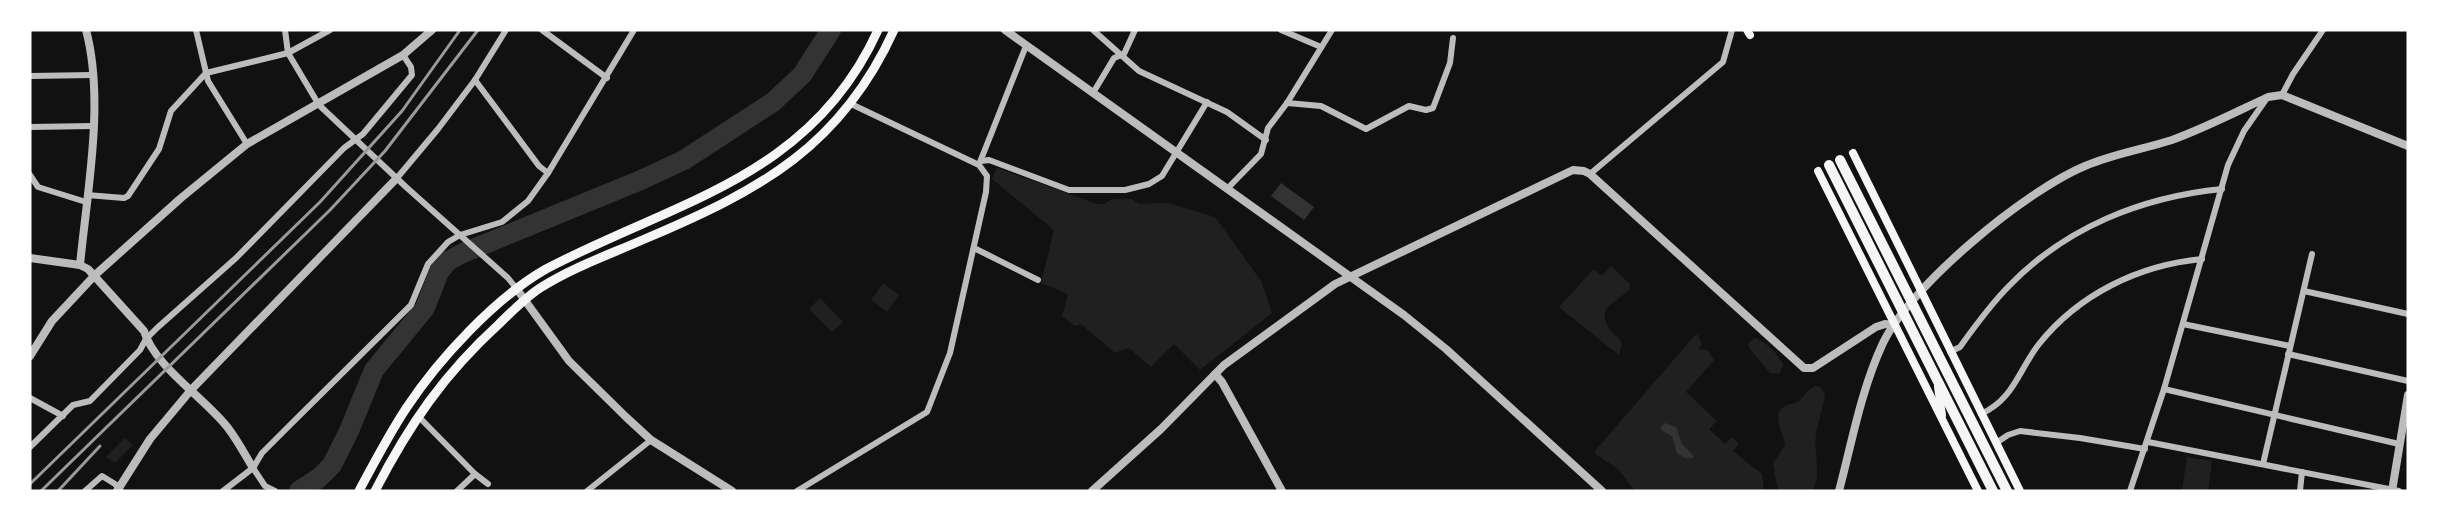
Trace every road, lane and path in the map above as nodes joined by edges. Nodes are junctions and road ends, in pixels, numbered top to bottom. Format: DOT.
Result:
graph roads {
  1 [pos="86,30"];
  2 [pos="196,30"];
  3 [pos="285,30"];
  4 [pos="330,30"];
  5 [pos="432,30"];
  6 [pos="506,30"];
  7 [pos="542,30"];
  8 [pos="634,30"];
  9 [pos="878,30"];
  10 [pos="894,30"];
  11 [pos="1005,30"];
  12 [pos="1093,30"];
  13 [pos="1135,30"];
  14 [pos="1281,30"];
  15 [pos="1332,30"];
  16 [pos="1732,30"];
  17 [pos="2323,30"];
  18 [pos="1453,38"];
  19 [pos="1026,46"];
  20 [pos="1322,47"];
  21 [pos="288,53"];
  22 [pos="403,55"];
  23 [pos="1120,56"];
  24 [pos="206,73"];
  25 [pos="93,75"];
  26 [pos="30,76"];
  27 [pos="607,78"];
  28 [pos="476,80"];
  29 [pos="1093,93"];
  30 [pos="2282,95"];
  31 [pos="2268,97"];
  32 [pos="1207,102"];
  33 [pos="849,103"];
  34 [pos="1287,103"];
  35 [pos="319,105"];
  36 [pos="93,126"];
  37 [pos="30,127"];
  38 [pos="355,140"];
  39 [pos="1266,140"];
  40 [pos="247,144"];
  41 [pos="2408,146"];
  42 [pos="1176,153"];
  43 [pos="1853,153"];
  44 [pos="1840,160"];
  45 [pos="980,163"];
  46 [pos="1829,165"];
  47 [pos="1818,171"];
  48 [pos="548,173"];
  49 [pos="1590,174"];
  50 [pos="30,175"];
  51 [pos="397,178"];
  52 [pos="1227,189"];
  53 [pos="2222,189"];
  54 [pos="86,199"];
  55 [pos="462,237"];
  56 [pos="974,248"];
  57 [pos="2312,254"];
  58 [pos="30,258"];
  59 [pos="2202,259"];
  60 [pos="80,265"];
  61 [pos="95,275"];
  62 [pos="1350,276"];
  63 [pos="1038,280"];
  64 [pos="516,288"];
  65 [pos="1920,290"];
  66 [pos="2304,291"];
  67 [pos="525,300"];
  68 [pos="1907,306"];
  69 [pos="2408,314"];
  70 [pos="2183,324"];
  71 [pos="1894,325"];
  72 [pos="146,339"];
  73 [pos="2290,346"];
  74 [pos="1950,352"];
  75 [pos="2288,354"];
  76 [pos="30,356"];
  77 [pos="1215,374"];
  78 [pos="2408,381"];
  79 [pos="2164,389"];
  80 [pos="191,390"];
  81 [pos="2408,395"];
  82 [pos="30,398"];
  83 [pos="1981,414"];
  84 [pos="2273,415"];
  85 [pos="63,416"];
  86 [pos="418,416"];
  87 [pos="1944,425"];
  88 [pos="651,440"];
  89 [pos="2148,442"];
  90 [pos="1996,443"];
  91 [pos="2399,444"];
  92 [pos="30,447"];
  93 [pos="2145,449"];
  94 [pos="2263,464"];
  95 [pos="253,468"];
  96 [pos="2302,472"];
  97 [pos="475,474"];
  98 [pos="488,484"];
  99 [pos="119,490"];
  100 [pos="85,491"];
  101 [pos="223,491"];
  102 [pos="275,491"];
  103 [pos="359,491"];
  104 [pos="375,491"];
  105 [pos="457,491"];
  106 [pos="587,491"];
  107 [pos="732,491"];
  108 [pos="797,491"];
  109 [pos="1092,491"];
  110 [pos="1282,491"];
  111 [pos="1602,491"];
  112 [pos="1839,491"];
  113 [pos="1978,491"];
  114 [pos="1993,491"];
  115 [pos="2007,491"];
  116 [pos="2020,491"];
  117 [pos="2130,491"];
  118 [pos="2300,491"];
  119 [pos="2395,491"];
  1 -- 25 [label="street"];
  2 -- 24 [label="street"];
  3 -- 21 [label="street"];
  4 -- 21 [label="street"];
  5 -- 22 [label="street"];
  6 -- 28 [label="street"];
  7 -- 27 [label="street"];
  8 -- 27 [label="street"];
  9 -- 64 [label="main road"];
  10 -- 33 [label="main road"];
  11 -- 19 [label="street"];
  12 -- 23 [label="street"];
  13 -- 23 [label="street"];
  14 -- 20 [label="street"];
  15 -- 20 [label="street"];
  16 -- 49 [label="street"];
  17 -- 30 [label="street"];
  18 -- 34 [label="street"];
  19 -- 29 [label="street"];
  19 -- 45 [label="street"];
  20 -- 34 [label="street"];
  21 -- 24 [label="street"];
  21 -- 35 [label="street"];
  22 -- 35 [label="street"];
  22 -- 38 [label="street"];
  23 -- 29 [label="street"];
  23 -- 32 [label="street"];
  24 -- 40 [label="street"];
  24 -- 54 [label="street"];
  25 -- 26 [label="street"];
  25 -- 36 [label="street"];
  27 -- 48 [label="street"];
  28 -- 48 [label="street"];
  28 -- 51 [label="street"];
  29 -- 42 [label="street"];
  30 -- 31 [label="street"];
  30 -- 41 [label="street"];
  31 -- 53 [label="street"];
  31 -- 65 [label="street"];
  32 -- 39 [label="street"];
  32 -- 42 [label="street"];
  33 -- 45 [label="street"];
  33 -- 67 [label="main road"];
  34 -- 39 [label="street"];
  35 -- 38 [label="street"];
  35 -- 40 [label="street"];
  36 -- 37 [label="street"];
  36 -- 54 [label="street"];
  38 -- 51 [label="street"];
  38 -- 72 [label="street"];
  39 -- 52 [label="street"];
  40 -- 61 [label="street"];
  42 -- 45 [label="street"];
  42 -- 52 [label="street"];
  43 -- 65 [label="main road"];
  44 -- 115 [label="highway"];
  45 -- 56 [label="street"];
  46 -- 114 [label="highway"];
  47 -- 71 [label="main road"];
  48 -- 55 [label="street"];
  49 -- 62 [label="street"];
  49 -- 71 [label="street"];
  50 -- 54 [label="street"];
  51 -- 55 [label="street"];
  51 -- 80 [label="street"];
  52 -- 62 [label="street"];
  53 -- 59 [label="street"];
  53 -- 74 [label="street"];
  54 -- 60 [label="street"];
  55 -- 64 [label="street"];
  55 -- 95 [label="street"];
  56 -- 63 [label="street"];
  56 -- 108 [label="street"];
  57 -- 66 [label="street"];
  58 -- 60 [label="street"];
  59 -- 70 [label="street"];
  59 -- 83 [label="street"];
  60 -- 61 [label="street"];
  61 -- 72 [label="street"];
  61 -- 76 [label="street"];
  62 -- 77 [label="street"];
  62 -- 111 [label="street"];
  64 -- 67 [label="street"];
  64 -- 103 [label="main road"];
  65 -- 68 [label="street"];
  65 -- 74 [label="main road"];
  66 -- 69 [label="street"];
  66 -- 73 [label="street"];
  67 -- 86 [label="main road"];
  67 -- 88 [label="street"];
  68 -- 71 [label="street"];
  68 -- 87 [label="main road"];
  70 -- 73 [label="street"];
  70 -- 79 [label="street"];
  71 -- 87 [label="main road"];
  71 -- 112 [label="street"];
  72 -- 80 [label="street"];
  72 -- 85 [label="street"];
  73 -- 75 [label="street"];
  74 -- 83 [label="main road"];
  75 -- 78 [label="street"];
  75 -- 84 [label="street"];
  77 -- 109 [label="street"];
  77 -- 110 [label="street"];
  79 -- 84 [label="street"];
  79 -- 89 [label="street"];
  80 -- 95 [label="street"];
  80 -- 99 [label="street"];
  81 -- 91 [label="street"];
  82 -- 85 [label="street"];
  83 -- 90 [label="main road"];
  84 -- 91 [label="street"];
  84 -- 94 [label="street"];
  85 -- 92 [label="street"];
  86 -- 97 [label="street"];
  86 -- 104 [label="main road"];
  87 -- 113 [label="main road"];
  88 -- 106 [label="street"];
  88 -- 107 [label="street"];
  89 -- 93 [label="street"];
  89 -- 94 [label="street"];
  90 -- 93 [label="street"];
  90 -- 116 [label="main road"];
  91 -- 119 [label="street"];
  93 -- 117 [label="street"];
  94 -- 96 [label="street"];
  95 -- 101 [label="street"];
  95 -- 102 [label="street"];
  96 -- 118 [label="street"];
  96 -- 119 [label="street"];
  97 -- 98 [label="street"];
  97 -- 105 [label="street"];
  99 -- 100 [label="street"];
}
